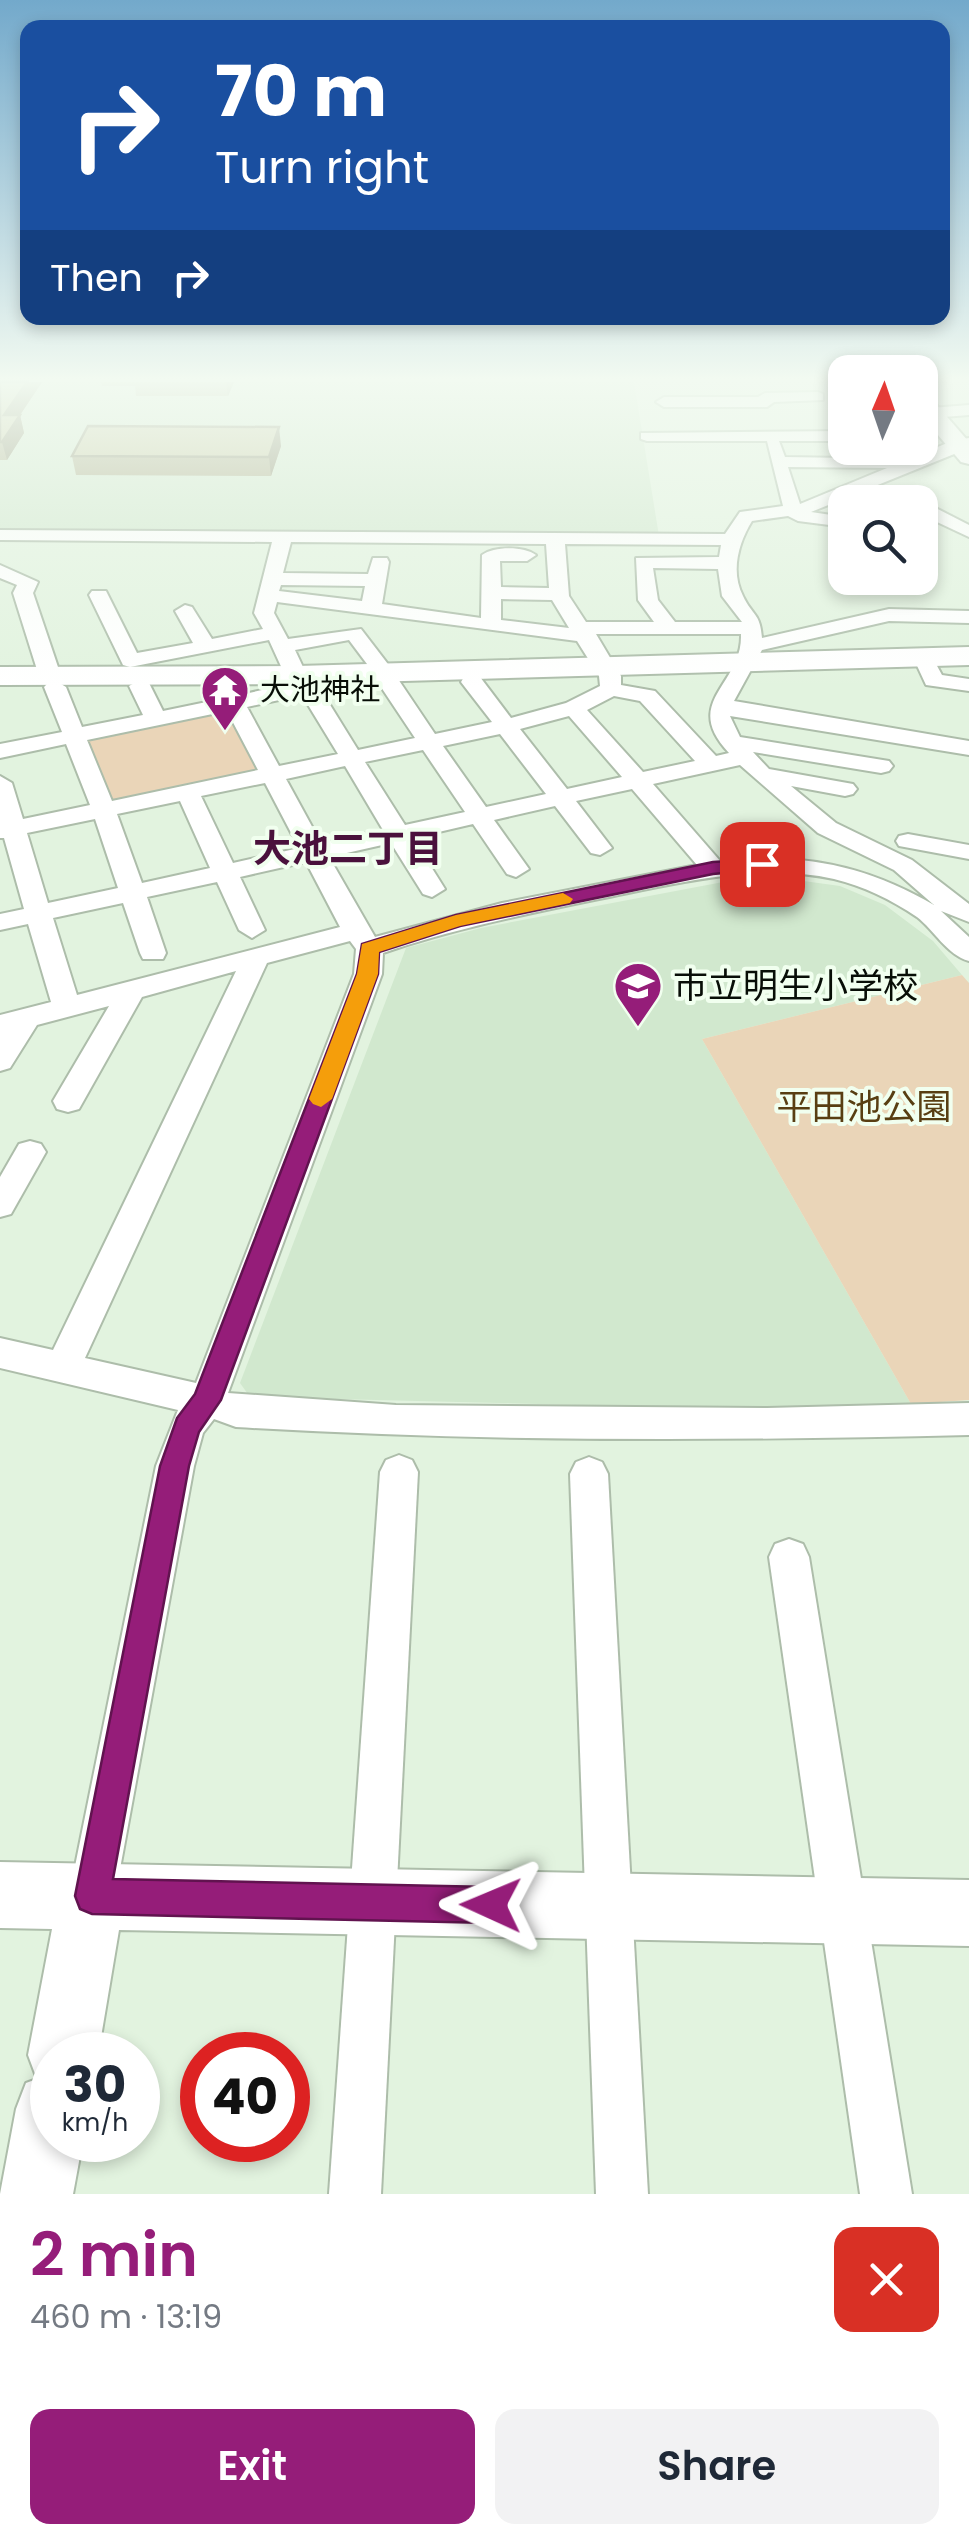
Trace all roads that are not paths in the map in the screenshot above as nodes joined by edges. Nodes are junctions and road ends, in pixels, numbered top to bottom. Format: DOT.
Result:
graph roads {
  1 [pos="785,484"];
  2 [pos="863,484"];
  3 [pos="793,510"];
  4 [pos="938,516"];
  5 [pos="828,520"];
  6 [pos="969,532"];
  7 [pos="0,535"];
  8 [pos="402,537"];
  9 [pos="732,540"];
  10 [pos="280,546"];
  11 [pos="555,546"];
  12 [pos="382,554"];
  13 [pos="728,563"];
  14 [pos="0,571"];
  15 [pos="376,580"];
  16 [pos="270,587"];
  17 [pos="492,593"];
  18 [pos="559,594"];
  19 [pos="99,595"];
  20 [pos="371,608"];
  21 [pos="185,611"];
  22 [pos="969,616"];
  23 [pos="491,625"];
  24 [pos="669,628"];
  25 [pos="583,632"];
  26 [pos="280,640"];
  27 [pos="750,645"];
  28 [pos="969,656"];
  29 [pos="922,657"];
  30 [pos="215,672"];
  31 [pos="0,676"];
  32 [pos="607,677"];
  33 [pos="386,678"];
  34 [pos="299,680"];
  35 [pos="52,682"];
  36 [pos="472,682"];
  37 [pos="140,686"];
  38 [pos="969,686"];
  39 [pos="720,705"];
  40 [pos="574,708"];
  41 [pos="156,720"];
  42 [pos="505,726"];
  43 [pos="74,736"];
  44 [pos="428,741"];
  45 [pos="969,748"];
  46 [pos="738,749"];
  47 [pos="0,752"];
  48 [pos="353,756"];
  49 [pos="709,763"];
  50 [pos="881,766"];
  51 [pos="271,773"];
  52 [pos="762,775"];
  53 [pos="636,780"];
  54 [pos="0,784"];
  55 [pos="844,789"];
  56 [pos="186,791"];
  57 [pos="560,797"];
  58 [pos="103,808"];
  59 [pos="479,815"];
  60 [pos="6,830"];
  61 [pos="399,833"];
  62 [pos="908,841"];
  63 [pos="600,848"];
  64 [pos="313,852"];
  65 [pos="969,852"];
  66 [pos="713,868"];
  67 [pos="516,869"];
  68 [pos="223,873"];
  69 [pos="432,889"];
  70 [pos="130,893"];
  71 [pos="38,914"];
  72 [pos="969,914"];
  73 [pos="0,922"];
  74 [pos="363,940"];
  75 [pos="254,944"];
  76 [pos="969,952"];
  77 [pos="153,953"];
  78 [pos="131,991"];
  79 [pos="66,1008"];
  80 [pos="14,1022"];
  81 [pos="0,1060"];
  82 [pos="68,1102"];
  83 [pos="30,1152"];
  84 [pos="0,1206"];
  85 [pos="0,1353"];
  86 [pos="64,1367"];
  87 [pos="207,1400"];
  88 [pos="969,1419"];
  89 [pos="399,1472"];
  90 [pos="588,1474"];
  91 [pos="789,1558"];
  92 [pos="0,1895"];
  93 [pos="92,1896"];
  94 [pos="372,1903"];
  95 [pos="610,1908"];
  96 [pos="844,1910"];
  97 [pos="969,1913"];
  98 [pos="66,2032"];
  99 [pos="42,2162"];
  100 [pos="36,2194"];
  101 [pos="355,2194"];
  102 [pos="622,2194"];
  103 [pos="886,2194"];
  1 -- 3 [label="street"];
  2 -- 3 [label="street"];
  3 -- 5 [label="street"];
  3 -- 9 [label="street"];
  4 -- 6 [label="street"];
  7 -- 10 [label="street"];
  8 -- 10 [label="street"];
  8 -- 11 [label="street"];
  8 -- 12 [label="street"];
  9 -- 11 [label="street"];
  9 -- 13 [label="street"];
  10 -- 12 [label="street"];
  10 -- 16 [label="street"];
  11 -- 17 [label="street"];
  11 -- 18 [label="street"];
  12 -- 15 [label="street"];
  13 -- 24 [label="street"];
  13 -- 27 [label="street"];
  14 -- 35 [label="street"];
  15 -- 16 [label="street"];
  15 -- 20 [label="street"];
  16 -- 20 [label="street"];
  16 -- 26 [label="street"];
  17 -- 18 [label="street"];
  17 -- 23 [label="street"];
  18 -- 25 [label="street"];
  19 -- 30 [label="street"];
  20 -- 23 [label="street"];
  21 -- 30 [label="street"];
  22 -- 27 [label="street"];
  23 -- 25 [label="street"];
  24 -- 25 [label="street"];
  24 -- 27 [label="street"];
  25 -- 32 [label="street"];
  26 -- 30 [label="street"];
  26 -- 33 [label="street"];
  26 -- 34 [label="street"];
  27 -- 29 [label="street"];
  27 -- 32 [label="street"];
  27 -- 39 [label="street"];
  28 -- 29 [label="street"];
  29 -- 38 [label="street"];
  30 -- 34 [label="street"];
  30 -- 35 [label="street"];
  30 -- 41 [label="street"];
  30 -- 51 [label="street"];
  31 -- 35 [label="street"];
  32 -- 33 [label="street"];
  32 -- 40 [label="street"];
  32 -- 49 [label="street"];
  33 -- 34 [label="street"];
  33 -- 44 [label="street"];
  34 -- 48 [label="street"];
  35 -- 43 [label="street"];
  36 -- 42 [label="street"];
  37 -- 41 [label="street"];
  39 -- 45 [label="street"];
  39 -- 46 [label="street"];
  40 -- 42 [label="street"];
  40 -- 53 [label="street"];
  41 -- 43 [label="street"];
  42 -- 44 [label="street"];
  42 -- 57 [label="street"];
  43 -- 47 [label="street"];
  43 -- 58 [label="street"];
  44 -- 48 [label="street"];
  44 -- 59 [label="street"];
  46 -- 49 [label="street"];
  46 -- 50 [label="street"];
  46 -- 52 [label="street"];
  48 -- 51 [label="street"];
  48 -- 61 [label="street"];
  49 -- 53 [label="street"];
  51 -- 56 [label="street"];
  51 -- 64 [label="street"];
  52 -- 55 [label="street"];
  52 -- 72 [label="street"];
  53 -- 57 [label="street"];
  53 -- 66 [label="street"];
  54 -- 60 [label="street"];
  56 -- 58 [label="street"];
  56 -- 68 [label="street"];
  57 -- 59 [label="street"];
  57 -- 63 [label="street"];
  58 -- 60 [label="street"];
  58 -- 70 [label="street"];
  59 -- 61 [label="street"];
  59 -- 67 [label="street"];
  60 -- 71 [label="street"];
  61 -- 64 [label="street"];
  61 -- 69 [label="street"];
  62 -- 65 [label="street"];
  64 -- 68 [label="street"];
  64 -- 74 [label="street"];
  66 -- 74 [label="street"];
  66 -- 76 [label="street"];
  68 -- 70 [label="street"];
  68 -- 75 [label="street"];
  70 -- 71 [label="street"];
  70 -- 77 [label="street"];
  71 -- 73 [label="street"];
  71 -- 79 [label="street"];
  74 -- 75 [label="street"];
  74 -- 87 [label="street"];
  75 -- 78 [label="street"];
  75 -- 86 [label="street"];
  78 -- 79 [label="street"];
  78 -- 82 [label="street"];
  79 -- 80 [label="street"];
  80 -- 81 [label="street"];
  83 -- 84 [label="street"];
  85 -- 86 [label="street"];
  86 -- 87 [label="street"];
  87 -- 88 [label="street"];
  87 -- 93 [label="street"];
  89 -- 94 [label="street"];
  90 -- 95 [label="street"];
  91 -- 96 [label="street"];
  92 -- 93 [label="street"];
  93 -- 94 [label="street"];
  93 -- 98 [label="street"];
  94 -- 95 [label="street"];
  94 -- 101 [label="street"];
  95 -- 96 [label="street"];
  95 -- 102 [label="street"];
  96 -- 97 [label="street"];
  96 -- 103 [label="street"];
  99 -- 100 [label="street"];
}
